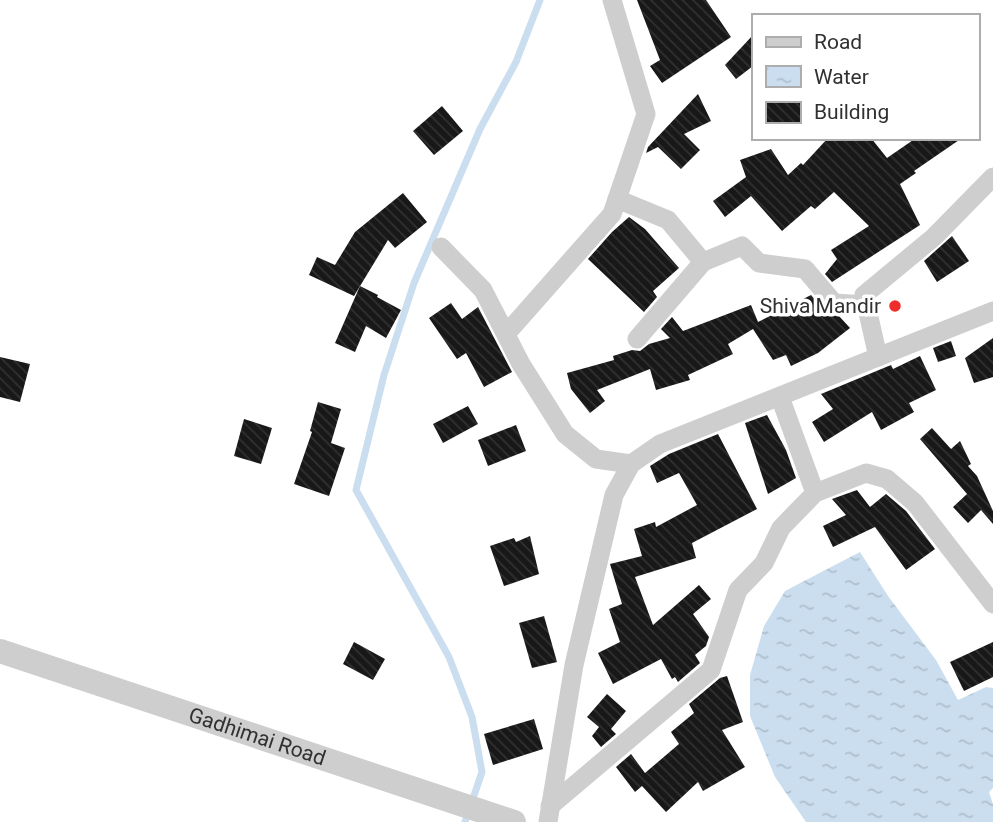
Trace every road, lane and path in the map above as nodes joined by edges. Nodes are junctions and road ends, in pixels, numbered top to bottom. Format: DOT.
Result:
graph roads {
  1 [pos="612,0"];
  2 [pos="993,177"];
  3 [pos="617,199"];
  4 [pos="441,247"];
  5 [pos="703,262"];
  6 [pos="867,305"];
  7 [pos="993,311"];
  8 [pos="506,334"];
  9 [pos="637,339"];
  10 [pos="878,357"];
  11 [pos="780,397"];
  12 [pos="631,464"];
  13 [pos="816,493"];
  14 [pos="993,604"];
  15 [pos="0,651"];
  16 [pos="549,814"];
  17 [pos="514,822"];
  1 -- 3 [label="street"];
  2 -- 6 [label="street"];
  3 -- 5 [label="street"];
  3 -- 8 [label="street"];
  4 -- 8 [label="street"];
  5 -- 6 [label="street"];
  5 -- 9 [label="street"];
  6 -- 10 [label="street"];
  7 -- 10 [label="street"];
  8 -- 12 [label="street"];
  10 -- 11 [label="street"];
  11 -- 12 [label="street"];
  11 -- 13 [label="street"];
  12 -- 16 [label="street"];
  13 -- 14 [label="street"];
  13 -- 16 [label="street"];
  15 -- 17 [label="street, Gadhimai Road"];
}
